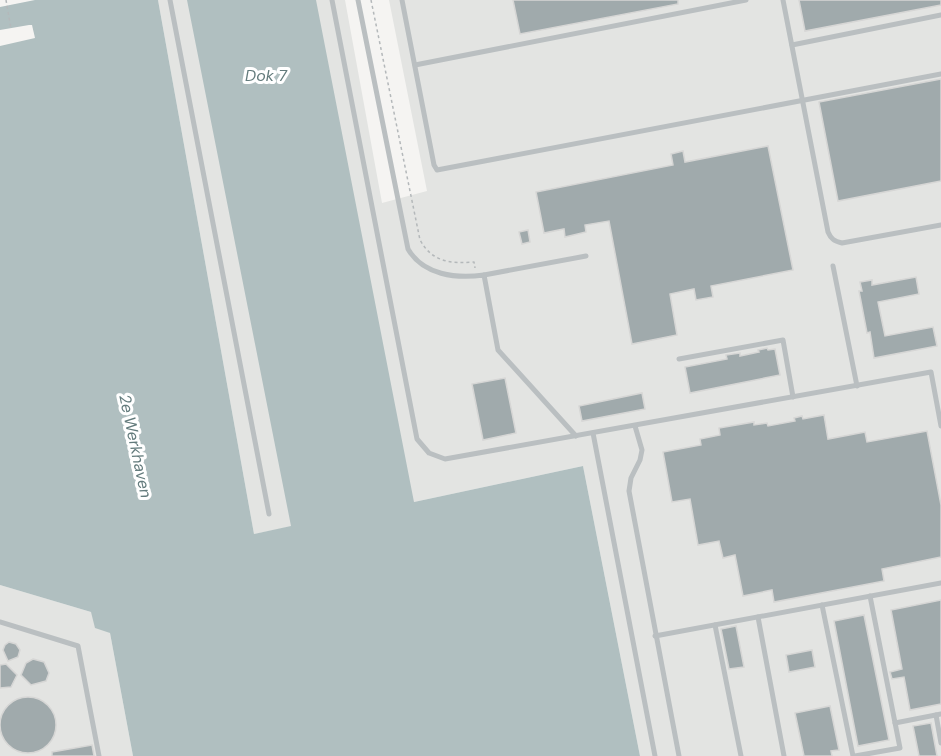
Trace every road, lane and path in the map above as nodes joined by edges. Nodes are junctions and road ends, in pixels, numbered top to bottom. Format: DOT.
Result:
graph roads {
  1 [pos="6,0"];
  2 [pos="170,0"];
  3 [pos="332,0"];
  4 [pos="358,0"];
  5 [pos="371,0"];
  6 [pos="402,0"];
  7 [pos="746,0"];
  8 [pos="783,0"];
  9 [pos="941,15"];
  10 [pos="11,29"];
  11 [pos="792,45"];
  12 [pos="415,65"];
  13 [pos="941,74"];
  14 [pos="802,101"];
  15 [pos="941,225"];
  16 [pos="586,256"];
  17 [pos="833,266"];
  18 [pos="484,275"];
  19 [pos="476,276"];
  20 [pos="679,359"];
  21 [pos="856,386"];
  22 [pos="793,397"];
  23 [pos="635,426"];
  24 [pos="941,426"];
  25 [pos="593,433"];
  26 [pos="576,436"];
  27 [pos="269,514"];
  28 [pos="941,583"];
  29 [pos="870,596"];
  30 [pos="822,605"];
  31 [pos="758,617"];
  32 [pos="0,622"];
  33 [pos="715,625"];
  34 [pos="655,636"];
  35 [pos="938,714"];
  36 [pos="895,723"];
  37 [pos="941,743"];
  38 [pos="99,756"];
  39 [pos="655,756"];
  40 [pos="679,756"];
  41 [pos="741,756"];
  42 [pos="784,756"];
  43 [pos="854,756"];
  1 -- 10 [label="path"];
  2 -- 27 [label="lane"];
  3 -- 26 [label="lane"];
  4 -- 19 [label="lane"];
  5 -- 19 [label="path"];
  6 -- 12 [label="lane"];
  7 -- 12 [label="lane"];
  8 -- 11 [label="lane"];
  9 -- 11 [label="lane"];
  11 -- 14 [label="lane"];
  12 -- 14 [label="lane"];
  13 -- 14 [label="lane"];
  14 -- 15 [label="lane"];
  16 -- 18 [label="lane"];
  17 -- 21 [label="lane"];
  18 -- 19 [label="lane"];
  18 -- 26 [label="lane"];
  20 -- 22 [label="lane"];
  21 -- 22 [label="lane"];
  21 -- 24 [label="lane"];
  22 -- 23 [label="lane"];
  23 -- 25 [label="lane"];
  23 -- 34 [label="lane"];
  25 -- 26 [label="lane"];
  25 -- 39 [label="lane"];
  28 -- 29 [label="lane"];
  29 -- 30 [label="lane"];
  29 -- 36 [label="lane"];
  30 -- 31 [label="lane"];
  30 -- 43 [label="lane"];
  31 -- 33 [label="lane"];
  31 -- 42 [label="lane"];
  32 -- 38 [label="lane"];
  33 -- 34 [label="lane"];
  33 -- 41 [label="lane"];
  34 -- 40 [label="lane"];
  35 -- 36 [label="lane"];
  35 -- 37 [label="lane"];
  36 -- 43 [label="lane"];
}
